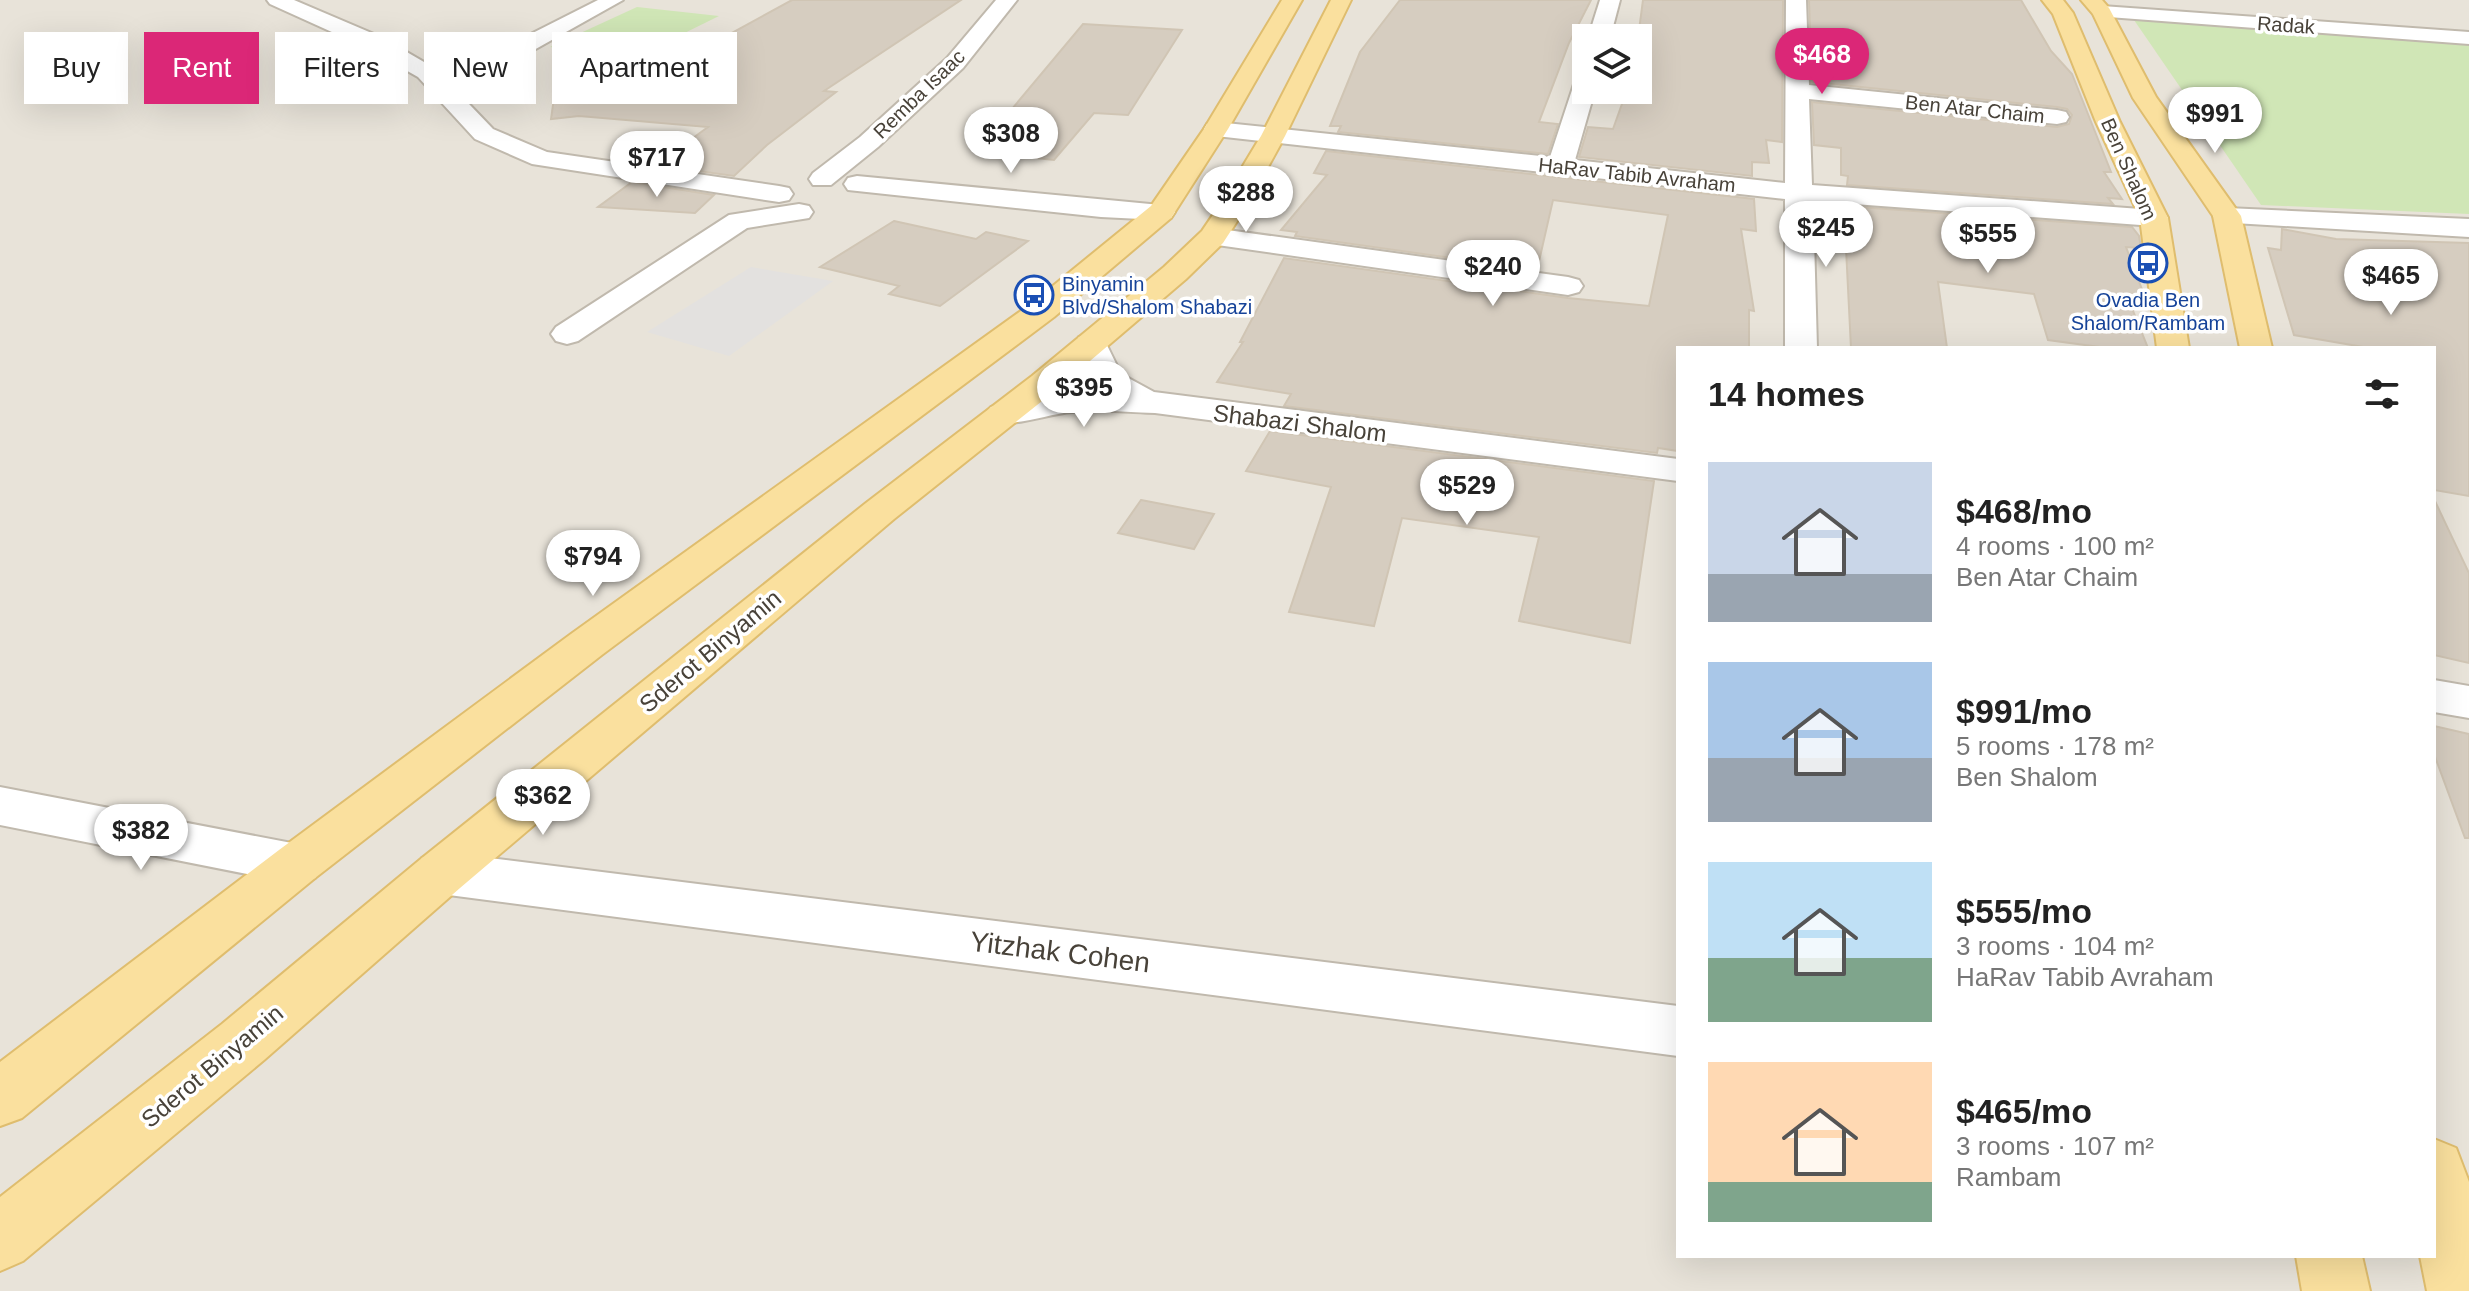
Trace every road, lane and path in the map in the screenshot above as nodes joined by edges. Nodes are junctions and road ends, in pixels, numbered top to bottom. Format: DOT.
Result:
graph roads {
  1 [pos="277,0"];
  2 [pos="613,0"];
  3 [pos="1007,0"];
  4 [pos="1292,0"];
  5 [pos="1341,0"];
  6 [pos="1610,0"];
  7 [pos="1796,0"];
  8 [pos="2052,0"];
  9 [pos="2096,6"];
  10 [pos="1603,24"];
  11 [pos="2469,38"];
  12 [pos="536,40"];
  13 [pos="424,74"];
  14 [pos="1798,91"];
  15 [pos="455,104"];
  16 [pos="1579,104"];
  17 [pos="2057,117"];
  18 [pos="1216,129"];
  19 [pos="1273,136"];
  20 [pos="1560,167"];
  21 [pos="822,179"];
  22 [pos="1797,192"];
  23 [pos="826,202"];
  24 [pos="2227,216"];
  25 [pos="2154,218"];
  26 [pos="1147,223"];
  27 [pos="2469,228"];
  28 [pos="1213,237"];
  29 [pos="1568,286"];
  30 [pos="567,334"];
  31 [pos="1091,344"];
  32 [pos="1801,346"];
  33 [pos="2173,346"];
  34 [pos="2256,346"];
  35 [pos="1159,405"];
  36 [pos="1003,414"];
  37 [pos="1676,470"];
  38 [pos="2436,696"];
  39 [pos="2469,702"];
  40 [pos="0,806"];
  41 [pos="297,864"];
  42 [pos="441,873"];
  43 [pos="1676,1031"];
  44 [pos="0,1098"];
  45 [pos="2436,1178"];
  46 [pos="0,1238"];
  47 [pos="2329,1258"];
  48 [pos="2336,1291"];
  49 [pos="2461,1291"];
  1 -- 13 [label="street"];
  2 -- 12 [label="street"];
  3 -- 21 [label="street, Remba Isaac"];
  4 -- 18 [label="main road"];
  5 -- 19 [label="main road, Sderot Binyamin"];
  6 -- 10 [label="street"];
  7 -- 14 [label="street"];
  8 -- 25 [label="main road, Ben Shalom"];
  9 -- 11 [label="street, Radak"];
  9 -- 24 [label="main road, Ben Shalom"];
  14 -- 17 [label="street, Ben Atar Chaim"];
  14 -- 22 [label="street"];
  15 -- 23 [label="street"];
  16 -- 20 [label="street"];
  18 -- 19 [label="street, HaRav Tabib Avraham"];
  18 -- 26 [label="main road"];
  19 -- 20 [label="street, HaRav Tabib Avraham"];
  19 -- 28 [label="main road, Sderot Binyamin"];
  20 -- 22 [label="street, HaRav Tabib Avraham"];
  21 -- 23 [label="street"];
  21 -- 23 [label="street"];
  22 -- 25 [label="street, HaRav Tabib Avraham"];
  22 -- 32 [label="street"];
  23 -- 26 [label="street"];
  23 -- 30 [label="street"];
  24 -- 27 [label="street"];
  24 -- 34 [label="main road, Ben Shalom"];
  25 -- 33 [label="main road, Ben Shalom"];
  26 -- 41 [label="main road"];
  28 -- 29 [label="street"];
  28 -- 31 [label="main road, Sderot Binyamin"];
  31 -- 35 [label="street, Shabazi Shalom"];
  31 -- 36 [label="main road, Sderot Binyamin"];
  35 -- 36 [label="street, Shabazi Shalom"];
  35 -- 37 [label="street, Shabazi Shalom"];
  36 -- 42 [label="main road, Sderot Binyamin"];
  38 -- 39 [label="street"];
  40 -- 41 [label="street"];
  41 -- 44 [label="main road"];
  42 -- 43 [label="street, Yitzhak Cohen"];
  42 -- 46 [label="main road, Sderot Binyamin"];
  45 -- 49 [label="main road"];
  47 -- 48 [label="main road"];
}
